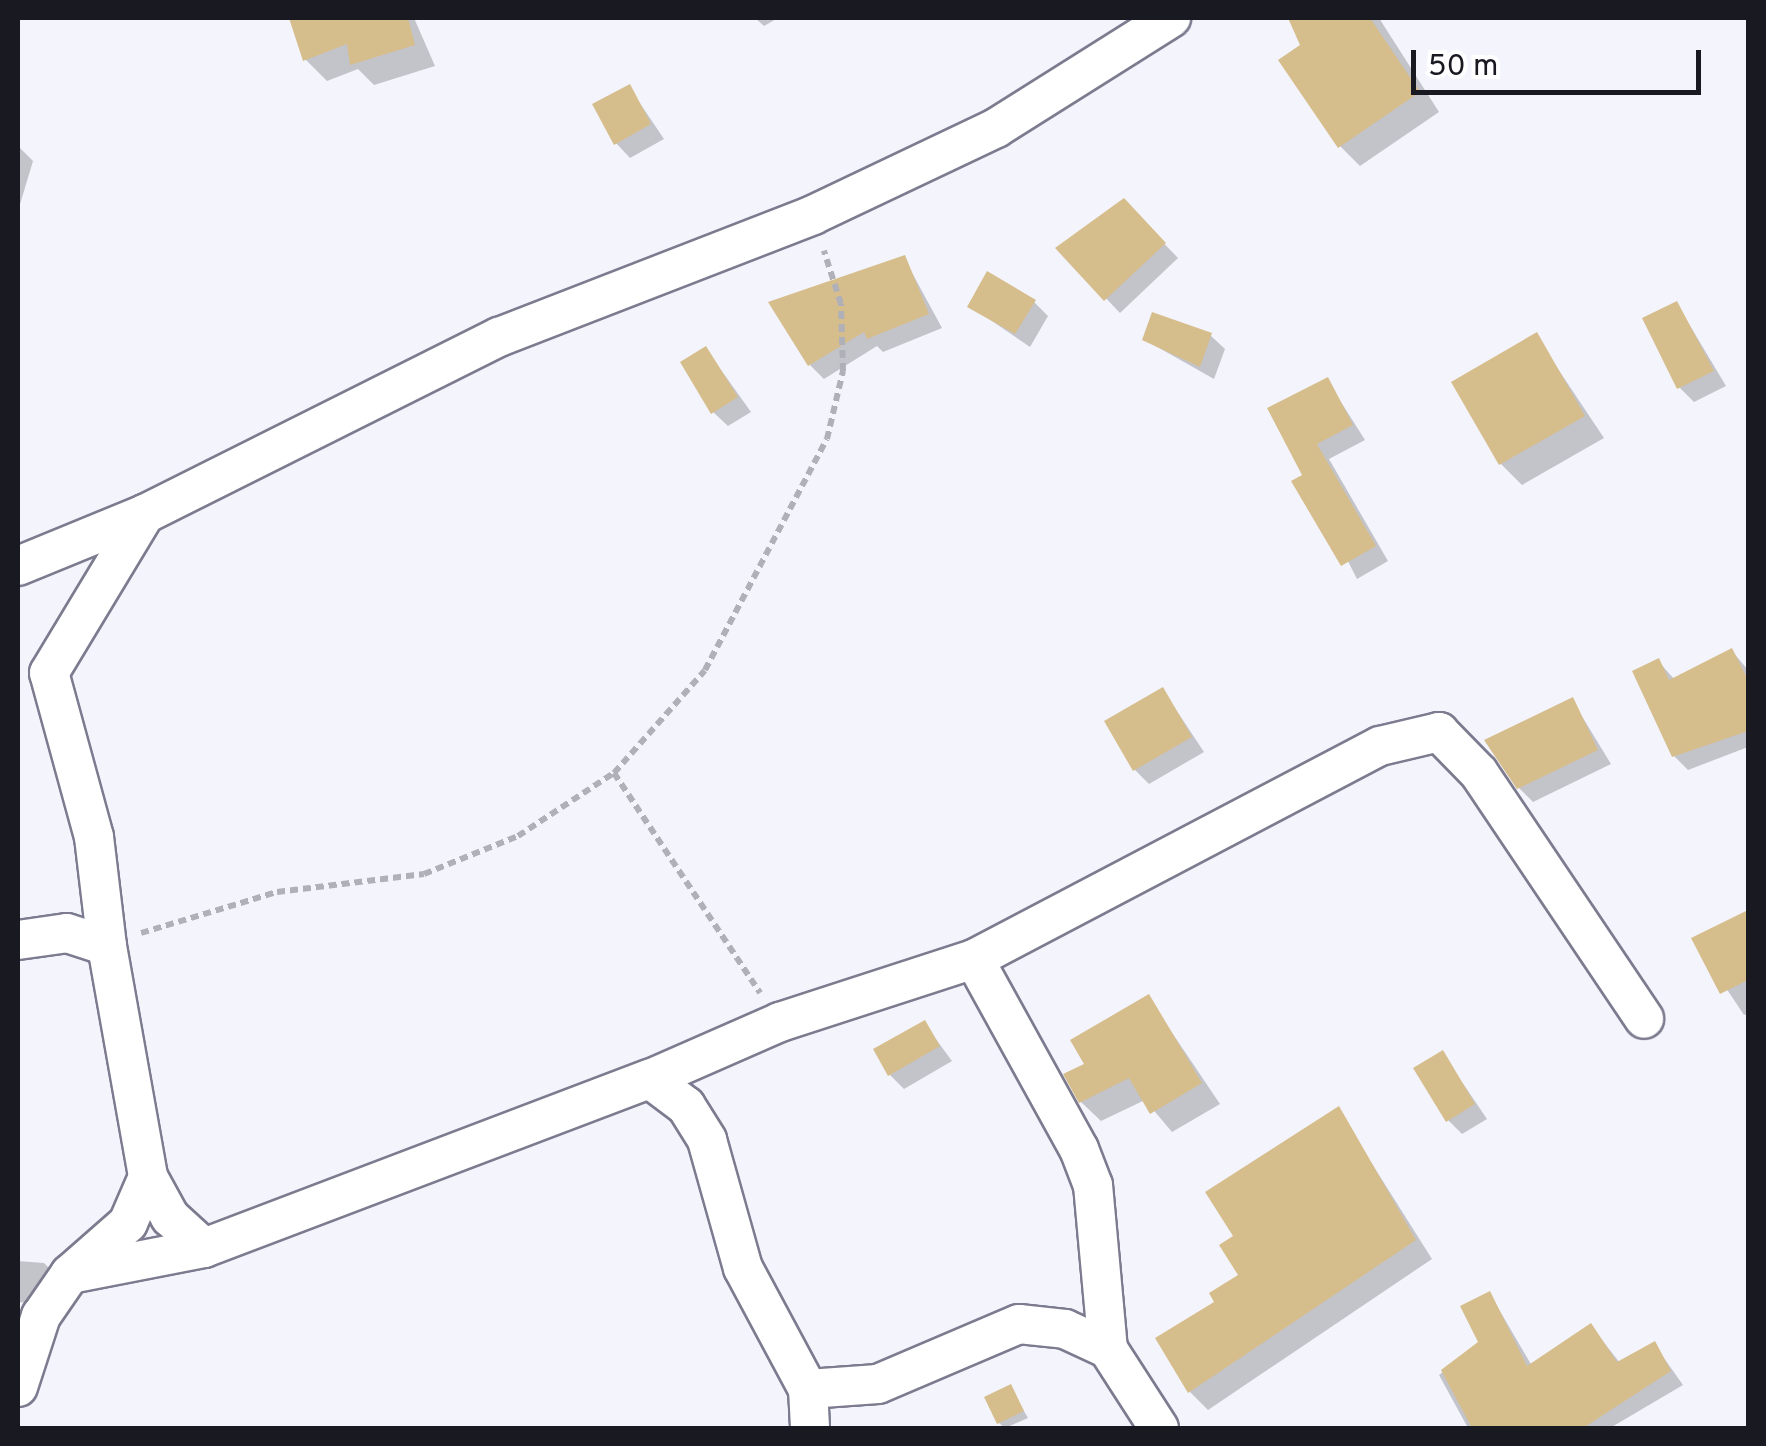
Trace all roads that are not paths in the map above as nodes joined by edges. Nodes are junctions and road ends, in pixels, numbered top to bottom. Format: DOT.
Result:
graph roads {
  1 [pos="1170,18"];
  2 [pos="145,514"];
  3 [pos="18,566"];
  4 [pos="18,940"];
  5 [pos="107,946"];
  6 [pos="974,958"];
  7 [pos="1644,1019"];
  8 [pos="650,1079"];
  9 [pos="148,1177"];
  10 [pos="204,1248"];
  11 [pos="70,1274"];
  12 [pos="1108,1349"];
  13 [pos="18,1387"];
  14 [pos="808,1389"];
  15 [pos="810,1428"];
  16 [pos="1159,1428"];
  1 -- 2 [label="street"];
  2 -- 3 [label="street"];
  2 -- 5 [label="street"];
  4 -- 5 [label="street"];
  5 -- 9 [label="street"];
  6 -- 7 [label="street"];
  6 -- 8 [label="street"];
  6 -- 12 [label="street"];
  8 -- 10 [label="street"];
  8 -- 14 [label="street"];
  9 -- 10 [label="street"];
  9 -- 11 [label="street"];
  10 -- 11 [label="street"];
  11 -- 13 [label="street"];
  12 -- 14 [label="street"];
  12 -- 16 [label="street"];
  14 -- 15 [label="street"];
}
